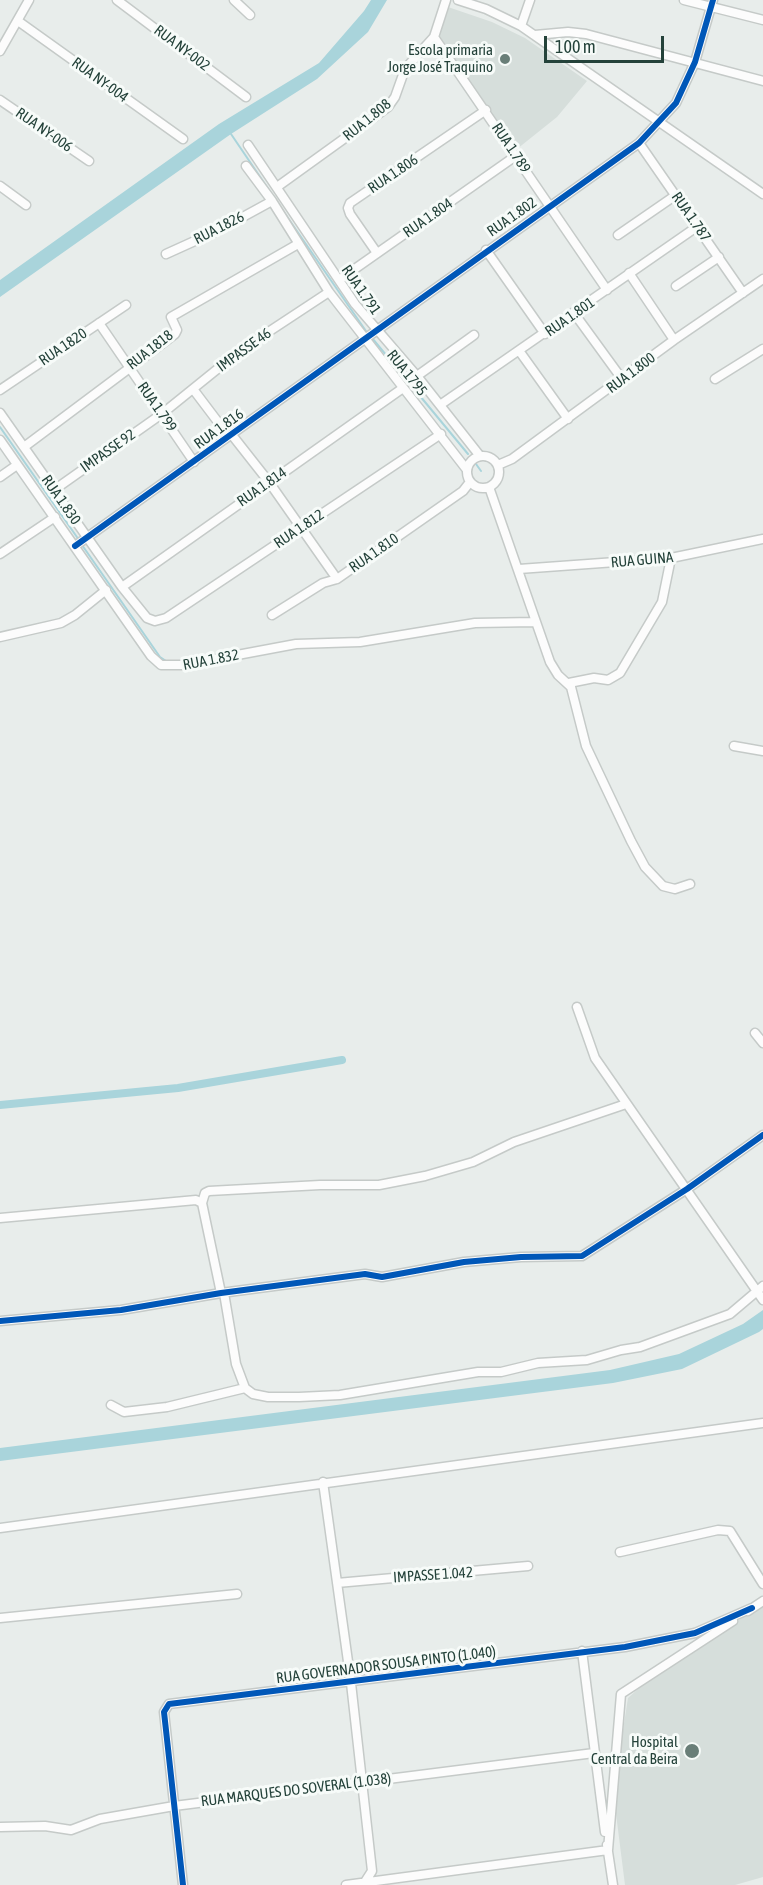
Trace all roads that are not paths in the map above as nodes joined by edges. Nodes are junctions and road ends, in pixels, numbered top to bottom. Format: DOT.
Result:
graph roads {
  1 [pos="29,0"];
  2 [pos="117,0"];
  3 [pos="234,0"];
  4 [pos="446,0"];
  5 [pos="458,0"];
  6 [pos="530,0"];
  7 [pos="684,0"];
  8 [pos="712,4"];
  9 [pos="250,15"];
  10 [pos="763,20"];
  11 [pos="18,21"];
  12 [pos="521,26"];
  13 [pos="534,35"];
  14 [pos="434,37"];
  15 [pos="0,51"];
  16 [pos="696,62"];
  17 [pos="763,81"];
  18 [pos="246,97"];
  19 [pos="0,100"];
  20 [pos="486,110"];
  21 [pos="660,122"];
  22 [pos="183,139"];
  23 [pos="639,143"];
  24 [pos="248,145"];
  25 [pos="517,155"];
  26 [pos="89,161"];
  27 [pos="246,166"];
  28 [pos="0,186"];
  29 [pos="278,187"];
  30 [pos="763,194"];
  31 [pos="676,195"];
  32 [pos="272,201"];
  33 [pos="26,205"];
  34 [pos="550,205"];
  35 [pos="698,226"];
  36 [pos="618,235"];
  37 [pos="298,244"];
  38 [pos="486,250"];
  39 [pos="166,254"];
  40 [pos="377,254"];
  41 [pos="719,256"];
  42 [pos="629,273"];
  43 [pos="763,279"];
  44 [pos="339,280"];
  45 [pos="676,286"];
  46 [pos="607,291"];
  47 [pos="329,292"];
  48 [pos="743,293"];
  49 [pos="126,304"];
  50 [pos="574,314"];
  51 [pos="99,323"];
  52 [pos="375,330"];
  53 [pos="545,334"];
  54 [pos="474,335"];
  55 [pos="364,339"];
  56 [pos="674,340"];
  57 [pos="763,349"];
  58 [pos="520,352"];
  59 [pos="129,367"];
  60 [pos="417,376"];
  61 [pos="622,379"];
  62 [pos="715,379"];
  63 [pos="193,388"];
  64 [pos="404,388"];
  65 [pos="0,390"];
  66 [pos="440,405"];
  67 [pos="0,413"];
  68 [pos="163,413"];
  69 [pos="568,419"];
  70 [pos="228,432"];
  71 [pos="441,434"];
  72 [pos="0,440"];
  73 [pos="24,447"];
  74 [pos="480,456"];
  75 [pos="194,462"];
  76 [pos="17,465"];
  77 [pos="498,465"];
  78 [pos="467,470"];
  79 [pos="0,477"];
  80 [pos="269,482"];
  81 [pos="470,482"];
  82 [pos="489,487"];
  83 [pos="54,490"];
  84 [pos="55,517"];
  85 [pos="301,528"];
  86 [pos="87,537"];
  87 [pos="763,540"];
  88 [pos="75,546"];
  89 [pos="0,554"];
  90 [pos="671,558"];
  91 [pos="519,568"];
  92 [pos="337,579"];
  93 [pos="122,587"];
  94 [pos="106,590"];
  95 [pos="273,615"];
  96 [pos="155,621"];
  97 [pos="535,622"];
  98 [pos="0,638"];
  99 [pos="569,683"];
  100 [pos="734,746"];
  101 [pos="763,751"];
  102 [pos="690,884"];
  103 [pos="577,1007"];
  104 [pos="755,1033"];
  105 [pos="763,1043"];
  106 [pos="626,1104"];
  107 [pos="763,1135"];
  108 [pos="687,1189"];
  109 [pos="202,1203"];
  110 [pos="0,1218"];
  111 [pos="759,1288"];
  112 [pos="223,1293"];
  113 [pos="763,1300"];
  114 [pos="0,1321"];
  115 [pos="245,1388"];
  116 [pos="111,1406"];
  117 [pos="763,1423"];
  118 [pos="323,1482"];
  119 [pos="0,1528"];
  120 [pos="620,1552"];
  121 [pos="528,1566"];
  122 [pos="337,1583"];
  123 [pos="763,1584"];
  124 [pos="237,1594"];
  125 [pos="763,1600"];
  126 [pos="752,1608"];
  127 [pos="0,1618"];
  128 [pos="582,1651"];
  129 [pos="351,1683"];
  130 [pos="594,1753"];
  131 [pos="363,1782"];
  132 [pos="174,1806"];
  133 [pos="0,1827"];
  134 [pos="608,1850"];
  135 [pos="372,1871"];
  136 [pos="385,1883"];
  137 [pos="363,1884"];
  138 [pos="183,1885"];
  139 [pos="346,1885"];
  140 [pos="613,1885"];
  1 -- 11 [label="street"];
  2 -- 18 [label="street, RUA NY-002"];
  3 -- 9 [label="street"];
  4 -- 14 [label="street, RUA 1.808"];
  5 -- 12 [label="street"];
  6 -- 12 [label="street"];
  7 -- 8 [label="street"];
  8 -- 10 [label="street"];
  8 -- 16 [label="street, RUA 1.802"];
  11 -- 15 [label="street"];
  11 -- 22 [label="street, RUA NY-004"];
  12 -- 13 [label="street"];
  13 -- 16 [label="street"];
  13 -- 21 [label="street"];
  14 -- 20 [label="street, RUA 1.789"];
  14 -- 29 [label="street, RUA 1.808"];
  16 -- 17 [label="street"];
  16 -- 21 [label="street, RUA 1.802"];
  19 -- 26 [label="street, RUA NY-006"];
  20 -- 25 [label="street, RUA 1.789"];
  20 -- 40 [label="street, RUA 1.806"];
  21 -- 23 [label="street, RUA 1.802"];
  21 -- 30 [label="street"];
  23 -- 31 [label="street, RUA 1.787"];
  23 -- 34 [label="street, RUA 1.802"];
  24 -- 29 [label="street, RUA 1.791"];
  25 -- 34 [label="street, RUA 1.789"];
  25 -- 40 [label="street, RUA 1.804"];
  27 -- 32 [label="street, RUA 1795"];
  28 -- 33 [label="street"];
  29 -- 44 [label="street, RUA 1.791"];
  31 -- 35 [label="street, RUA 1.787"];
  31 -- 36 [label="street"];
  32 -- 37 [label="street, RUA 1795"];
  32 -- 39 [label="street, RUA 1826"];
  34 -- 38 [label="street, RUA 1.802"];
  34 -- 46 [label="street, RUA 1.789"];
  35 -- 41 [label="street, RUA 1.787"];
  35 -- 42 [label="street, RUA 1.801"];
  37 -- 47 [label="street, RUA 1795"];
  37 -- 59 [label="street, RUA 1818"];
  38 -- 52 [label="street, RUA 1.802"];
  38 -- 53 [label="street"];
  40 -- 44 [label="street, RUA 1.804"];
  41 -- 45 [label="street"];
  41 -- 48 [label="street, RUA 1.787"];
  42 -- 46 [label="street, RUA 1.801"];
  42 -- 56 [label="street"];
  43 -- 48 [label="street, RUA 1.800"];
  44 -- 52 [label="street, RUA 1.791"];
  46 -- 50 [label="street, RUA 1.801"];
  47 -- 55 [label="street, RUA 1795"];
  47 -- 63 [label="street, IMPASSE 46"];
  48 -- 56 [label="street, RUA 1.800"];
  49 -- 51 [label="street, RUA 1820"];
  50 -- 53 [label="street, RUA 1.801"];
  50 -- 61 [label="street"];
  51 -- 59 [label="street, RUA 1.799"];
  51 -- 65 [label="street, RUA 1820"];
  52 -- 55 [label="street, RUA 1.802"];
  52 -- 60 [label="street, RUA 1.791"];
  53 -- 58 [label="street, RUA 1.801"];
  54 -- 60 [label="street"];
  55 -- 64 [label="street, RUA 1795"];
  55 -- 70 [label="street, RUA 1.816"];
  56 -- 61 [label="street, RUA 1.800"];
  57 -- 62 [label="street"];
  58 -- 66 [label="street, RUA 1.801"];
  58 -- 69 [label="street"];
  59 -- 68 [label="street, RUA 1.799"];
  59 -- 73 [label="street, RUA 1818"];
  60 -- 66 [label="street, RUA 1.791"];
  61 -- 69 [label="street, RUA 1.800"];
  63 -- 68 [label="street, IMPASSE 46"];
  63 -- 70 [label="street"];
  64 -- 71 [label="street, RUA 1795"];
  64 -- 80 [label="street, RUA 1.814"];
  66 -- 74 [label="street, RUA 1.791"];
  67 -- 73 [label="street, RUA 1.830"];
  68 -- 75 [label="street, RUA 1.799"];
  68 -- 83 [label="street, IMPASSE 92"];
  69 -- 77 [label="street, RUA 1.800"];
  70 -- 75 [label="street, RUA 1.816"];
  70 -- 80 [label="street"];
  71 -- 78 [label="street, RUA 1795"];
  71 -- 85 [label="street, RUA 1.812"];
  72 -- 76 [label="street, RUA 1.832"];
  73 -- 83 [label="street, RUA 1.830"];
  74 -- 77 [label="street"];
  74 -- 78 [label="street"];
  75 -- 86 [label="street, RUA 1.816"];
  76 -- 79 [label="street"];
  76 -- 84 [label="street, RUA 1.832"];
  77 -- 82 [label="street"];
  78 -- 81 [label="street"];
  80 -- 85 [label="street"];
  80 -- 93 [label="street, RUA 1.814"];
  81 -- 82 [label="street"];
  81 -- 92 [label="street, RUA 1.810"];
  82 -- 91 [label="street"];
  83 -- 86 [label="street, RUA 1.830"];
  84 -- 88 [label="street, RUA 1.832"];
  84 -- 89 [label="street"];
  85 -- 92 [label="street"];
  85 -- 96 [label="street, RUA 1.812"];
  86 -- 88 [label="street, RUA 1.816"];
  86 -- 93 [label="street, RUA 1.830"];
  87 -- 90 [label="street, RUA GUINA"];
  88 -- 94 [label="street, RUA 1.832"];
  90 -- 91 [label="street, RUA GUINA"];
  90 -- 99 [label="street"];
  91 -- 97 [label="street"];
  92 -- 95 [label="street, RUA 1.810"];
  93 -- 96 [label="street, RUA 1.830"];
  94 -- 97 [label="street, RUA 1.832"];
  94 -- 98 [label="street"];
  97 -- 99 [label="street"];
  99 -- 102 [label="street"];
  100 -- 101 [label="street"];
  103 -- 106 [label="street"];
  104 -- 105 [label="street"];
  106 -- 108 [label="street"];
  106 -- 109 [label="street"];
  107 -- 108 [label="street"];
  108 -- 111 [label="street"];
  108 -- 112 [label="street"];
  109 -- 110 [label="street"];
  109 -- 112 [label="street"];
  111 -- 113 [label="street"];
  111 -- 115 [label="street"];
  112 -- 114 [label="street"];
  112 -- 115 [label="street"];
  115 -- 116 [label="street"];
  117 -- 118 [label="street"];
  118 -- 119 [label="street"];
  118 -- 122 [label="street"];
  120 -- 123 [label="street"];
  121 -- 122 [label="street, IMPASSE 1.042"];
  122 -- 129 [label="street"];
  124 -- 127 [label="street"];
  125 -- 126 [label="street"];
  126 -- 128 [label="street, RUA GOVERNADOR SOUSA PINTO (1.040)"];
  126 -- 134 [label="street"];
  128 -- 129 [label="street, RUA GOVERNADOR SOUSA PINTO (1.040)"];
  128 -- 130 [label="street"];
  129 -- 131 [label="street"];
  129 -- 132 [label="street, RUA GOVERNADOR SOUSA PINTO (1.040)"];
  130 -- 131 [label="street, RUA MARQUES DO SOVERAL (1.038)"];
  130 -- 134 [label="street"];
  131 -- 132 [label="street, RUA MARQUES DO SOVERAL (1.038)"];
  131 -- 135 [label="street"];
  132 -- 133 [label="street, RUA MARQUES DO SOVERAL (1.038)"];
  132 -- 138 [label="street"];
  134 -- 136 [label="street"];
  134 -- 140 [label="street"];
  135 -- 136 [label="street"];
  135 -- 137 [label="street"];
  136 -- 137 [label="street"];
  137 -- 139 [label="street"];
}
